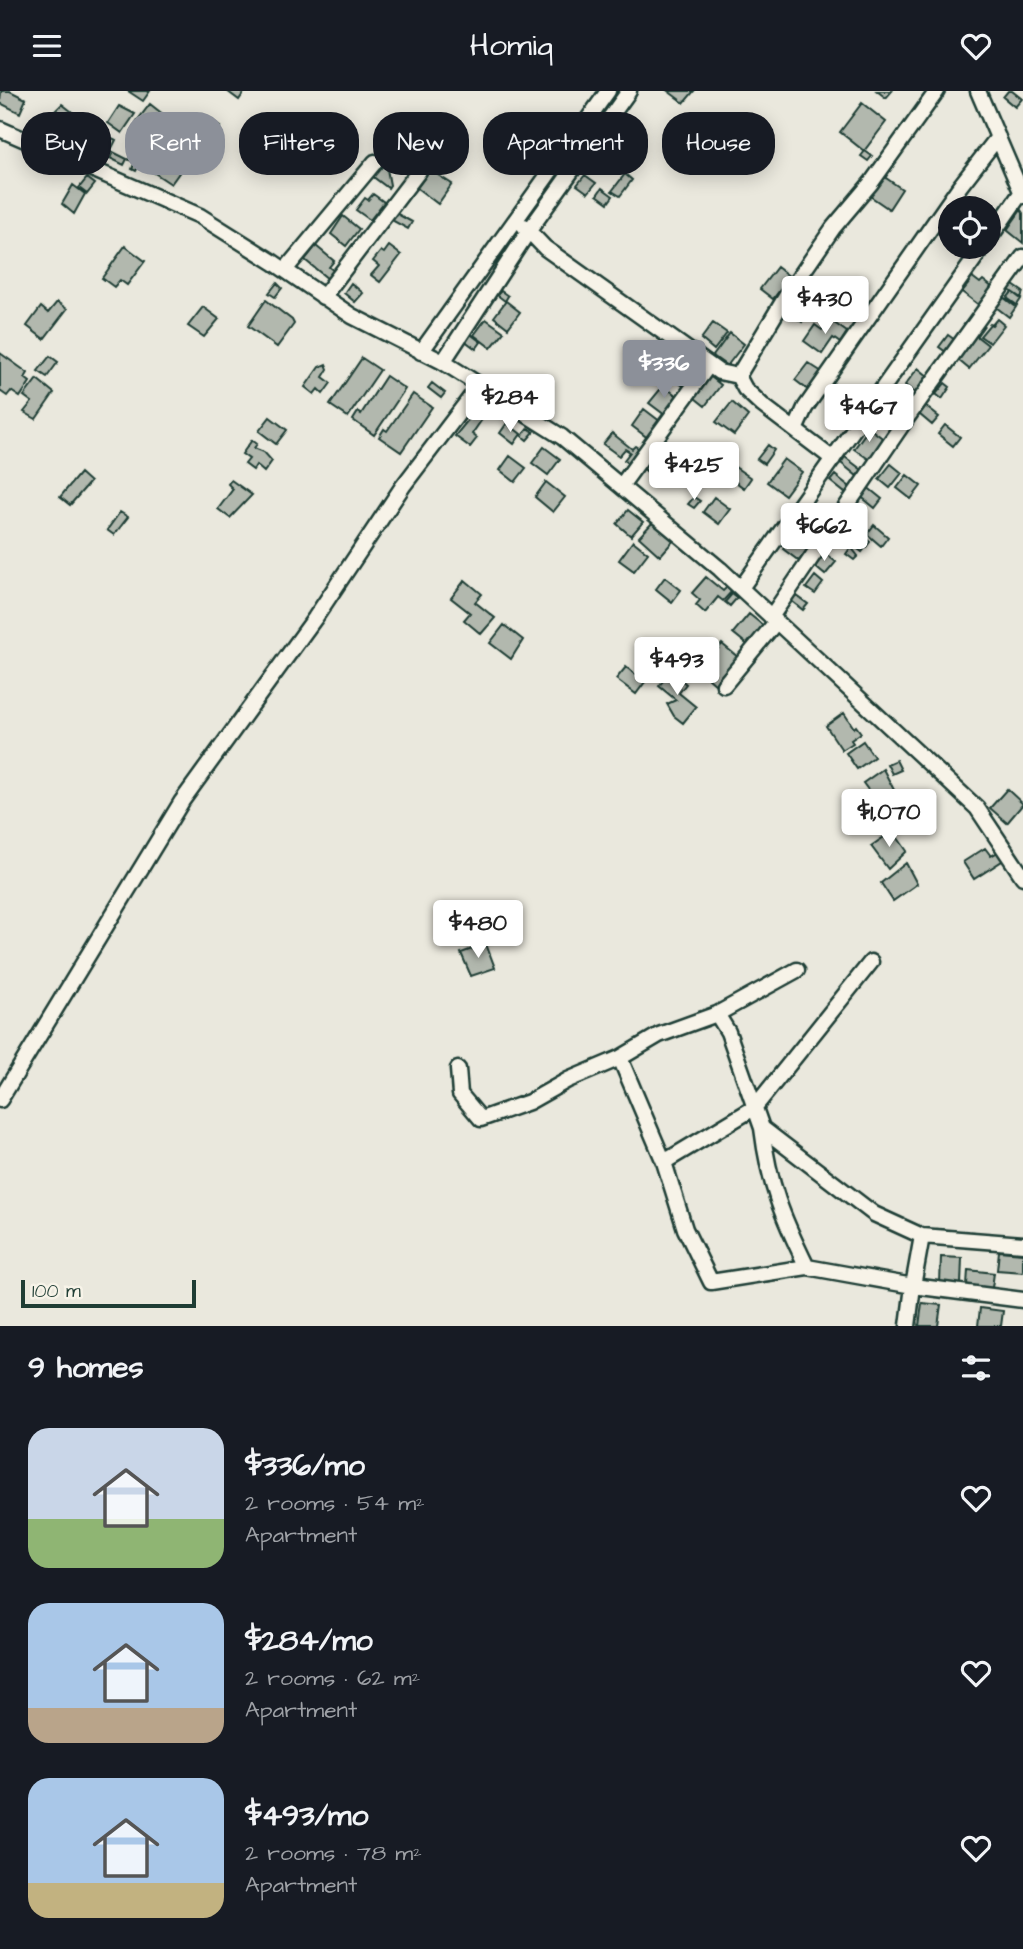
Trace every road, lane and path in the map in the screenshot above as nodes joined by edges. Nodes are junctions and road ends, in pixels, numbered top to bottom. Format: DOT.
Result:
graph roads {
  1 [pos="608,91"];
  2 [pos="629,91"];
  3 [pos="937,91"];
  4 [pos="978,91"];
  5 [pos="0,129"];
  6 [pos="998,137"];
  7 [pos="373,164"];
  8 [pos="416,175"];
  9 [pos="1022,195"];
  10 [pos="517,220"];
  11 [pos="1001,223"];
  12 [pos="530,230"];
  13 [pos="1023,257"];
  14 [pos="975,259"];
  15 [pos="285,270"];
  16 [pos="323,297"];
  17 [pos="421,352"];
  18 [pos="443,362"];
  19 [pos="709,365"];
  20 [pos="738,376"];
  21 [pos="480,385"];
  22 [pos="796,428"];
  23 [pos="833,459"];
  24 [pos="621,486"];
  25 [pos="741,589"];
  26 [pos="774,619"];
  27 [pos="724,685"];
  28 [pos="1023,877"];
  29 [pos="871,962"];
  30 [pos="797,970"];
  31 [pos="717,1014"];
  32 [pos="620,1058"];
  33 [pos="458,1069"];
  34 [pos="0,1100"];
  35 [pos="754,1108"];
  36 [pos="762,1128"];
  37 [pos="664,1162"];
  38 [pos="922,1236"];
  39 [pos="1023,1244"];
  40 [pos="807,1267"];
  41 [pos="913,1286"];
  42 [pos="1023,1300"];
  43 [pos="908,1326"];
  1 -- 10 [label="street"];
  2 -- 12 [label="street"];
  3 -- 20 [label="street"];
  4 -- 6 [label="street"];
  5 -- 15 [label="street"];
  6 -- 9 [label="street"];
  6 -- 22 [label="street"];
  7 -- 15 [label="street"];
  8 -- 16 [label="street"];
  9 -- 11 [label="street"];
  10 -- 12 [label="street"];
  10 -- 17 [label="street"];
  12 -- 18 [label="street"];
  12 -- 19 [label="street"];
  13 -- 26 [label="street"];
  14 -- 23 [label="street"];
  15 -- 16 [label="street"];
  16 -- 17 [label="street"];
  17 -- 18 [label="street"];
  18 -- 21 [label="street"];
  19 -- 20 [label="street"];
  19 -- 24 [label="street"];
  20 -- 22 [label="street"];
  21 -- 24 [label="street"];
  21 -- 34 [label="street"];
  22 -- 23 [label="street"];
  23 -- 25 [label="street"];
  24 -- 25 [label="street"];
  25 -- 26 [label="street"];
  26 -- 27 [label="street"];
  26 -- 28 [label="street"];
  29 -- 35 [label="street"];
  30 -- 31 [label="street"];
  31 -- 32 [label="street"];
  31 -- 35 [label="street"];
  32 -- 33 [label="street"];
  32 -- 37 [label="street"];
  35 -- 36 [label="street"];
  35 -- 37 [label="street"];
  36 -- 38 [label="street"];
  36 -- 40 [label="street"];
  37 -- 40 [label="street"];
  38 -- 39 [label="street"];
  38 -- 41 [label="street"];
  40 -- 41 [label="street"];
  41 -- 42 [label="street"];
  41 -- 43 [label="street"];
}
